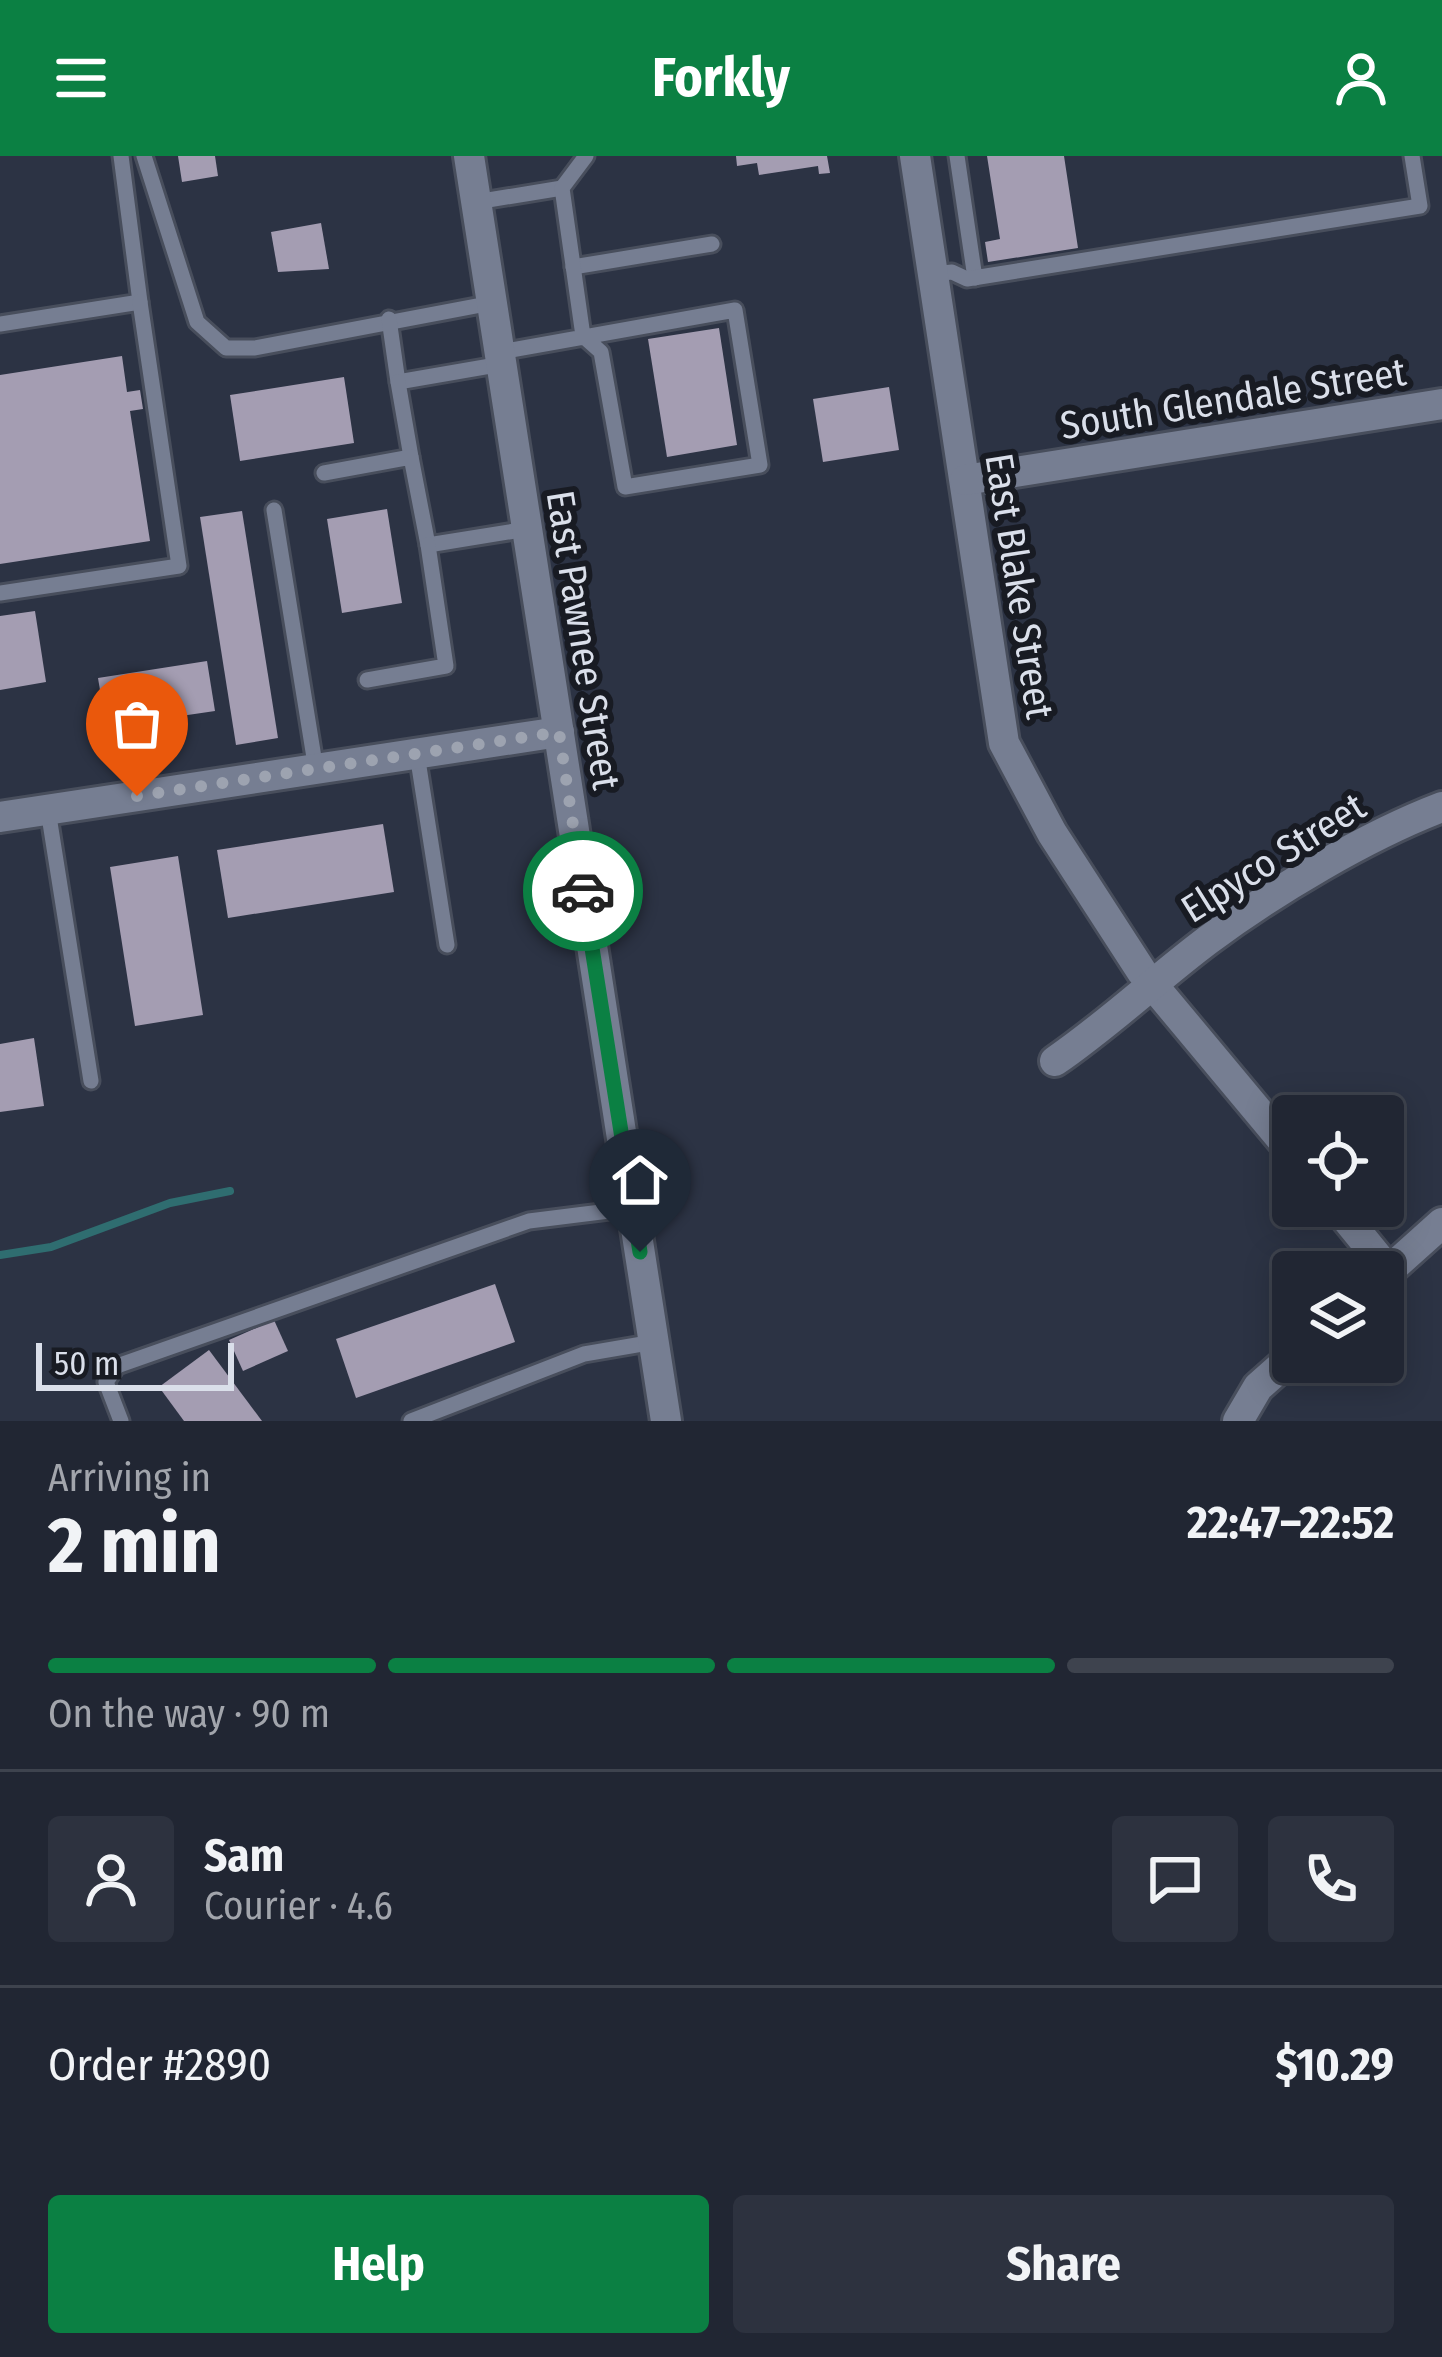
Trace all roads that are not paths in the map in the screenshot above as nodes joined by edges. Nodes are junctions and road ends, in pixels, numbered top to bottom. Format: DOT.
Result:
graph roads {
  1 [pos="121,156"];
  2 [pos="144,156"];
  3 [pos="469,156"];
  4 [pos="586,156"];
  5 [pos="915,156"];
  6 [pos="957,156"];
  7 [pos="1412,156"];
  8 [pos="562,188"];
  9 [pos="476,202"];
  10 [pos="712,244"];
  11 [pos="573,267"];
  12 [pos="933,274"];
  13 [pos="975,278"];
  14 [pos="140,302"];
  15 [pos="492,303"];
  16 [pos="389,319"];
  17 [pos="0,324"];
  18 [pos="583,336"];
  19 [pos="501,358"];
  20 [pos="398,382"];
  21 [pos="1442,404"];
  22 [pos="411,458"];
  23 [pos="324,473"];
  24 [pos="965,480"];
  25 [pos="274,510"];
  26 [pos="527,529"];
  27 [pos="428,545"];
  28 [pos="0,593"];
  29 [pos="367,680"];
  30 [pos="559,732"];
  31 [pos="417,754"];
  32 [pos="316,770"];
  33 [pos="1442,807"];
  34 [pos="48,810"];
  35 [pos="0,817"];
  36 [pos="447,945"];
  37 [pos="1154,986"];
  38 [pos="1055,1061"];
  39 [pos="91,1081"];
  40 [pos="1272,1128"];
  41 [pos="633,1208"];
  42 [pos="1442,1223"];
  43 [pos="1404,1258"];
  44 [pos="654,1342"];
  45 [pos="1272,1375"];
  46 [pos="121,1421"];
  47 [pos="411,1421"];
  48 [pos="666,1421"];
  49 [pos="1238,1421"];
  1 -- 14 [label="lane"];
  2 -- 16 [label="lane"];
  3 -- 9 [label="street, East Pawnee Street"];
  4 -- 8 [label="lane"];
  5 -- 12 [label="street, East Blake Street"];
  6 -- 13 [label="lane"];
  7 -- 13 [label="lane"];
  8 -- 9 [label="lane"];
  8 -- 11 [label="lane"];
  9 -- 15 [label="street, East Pawnee Street"];
  10 -- 11 [label="lane"];
  11 -- 18 [label="lane"];
  12 -- 13 [label="lane"];
  12 -- 24 [label="street, East Blake Street"];
  14 -- 17 [label="lane"];
  14 -- 28 [label="lane"];
  15 -- 16 [label="lane"];
  15 -- 19 [label="street, East Pawnee Street"];
  16 -- 20 [label="lane"];
  18 -- 18 [label="lane"];
  18 -- 19 [label="lane"];
  19 -- 20 [label="lane"];
  19 -- 26 [label="street, East Pawnee Street"];
  20 -- 22 [label="lane"];
  21 -- 24 [label="street, South Glendale Street"];
  22 -- 23 [label="lane"];
  22 -- 27 [label="lane"];
  24 -- 37 [label="street, East Blake Street"];
  25 -- 32 [label="lane"];
  26 -- 27 [label="lane"];
  26 -- 30 [label="street, East Pawnee Street"];
  27 -- 29 [label="lane"];
  30 -- 31 [label="street"];
  30 -- 41 [label="street, East Pawnee Street"];
  31 -- 32 [label="street"];
  31 -- 36 [label="lane"];
  32 -- 34 [label="street"];
  33 -- 37 [label="street, Elpyco Street"];
  34 -- 35 [label="street"];
  34 -- 39 [label="lane"];
  37 -- 38 [label="street, Elpyco Street"];
  37 -- 40 [label="street, East Blake Street"];
  41 -- 44 [label="street, East Pawnee Street"];
  41 -- 46 [label="lane"];
  42 -- 43 [label="street"];
  44 -- 47 [label="lane"];
  44 -- 48 [label="street, East Pawnee Street"];
  45 -- 49 [label="street"];
}
